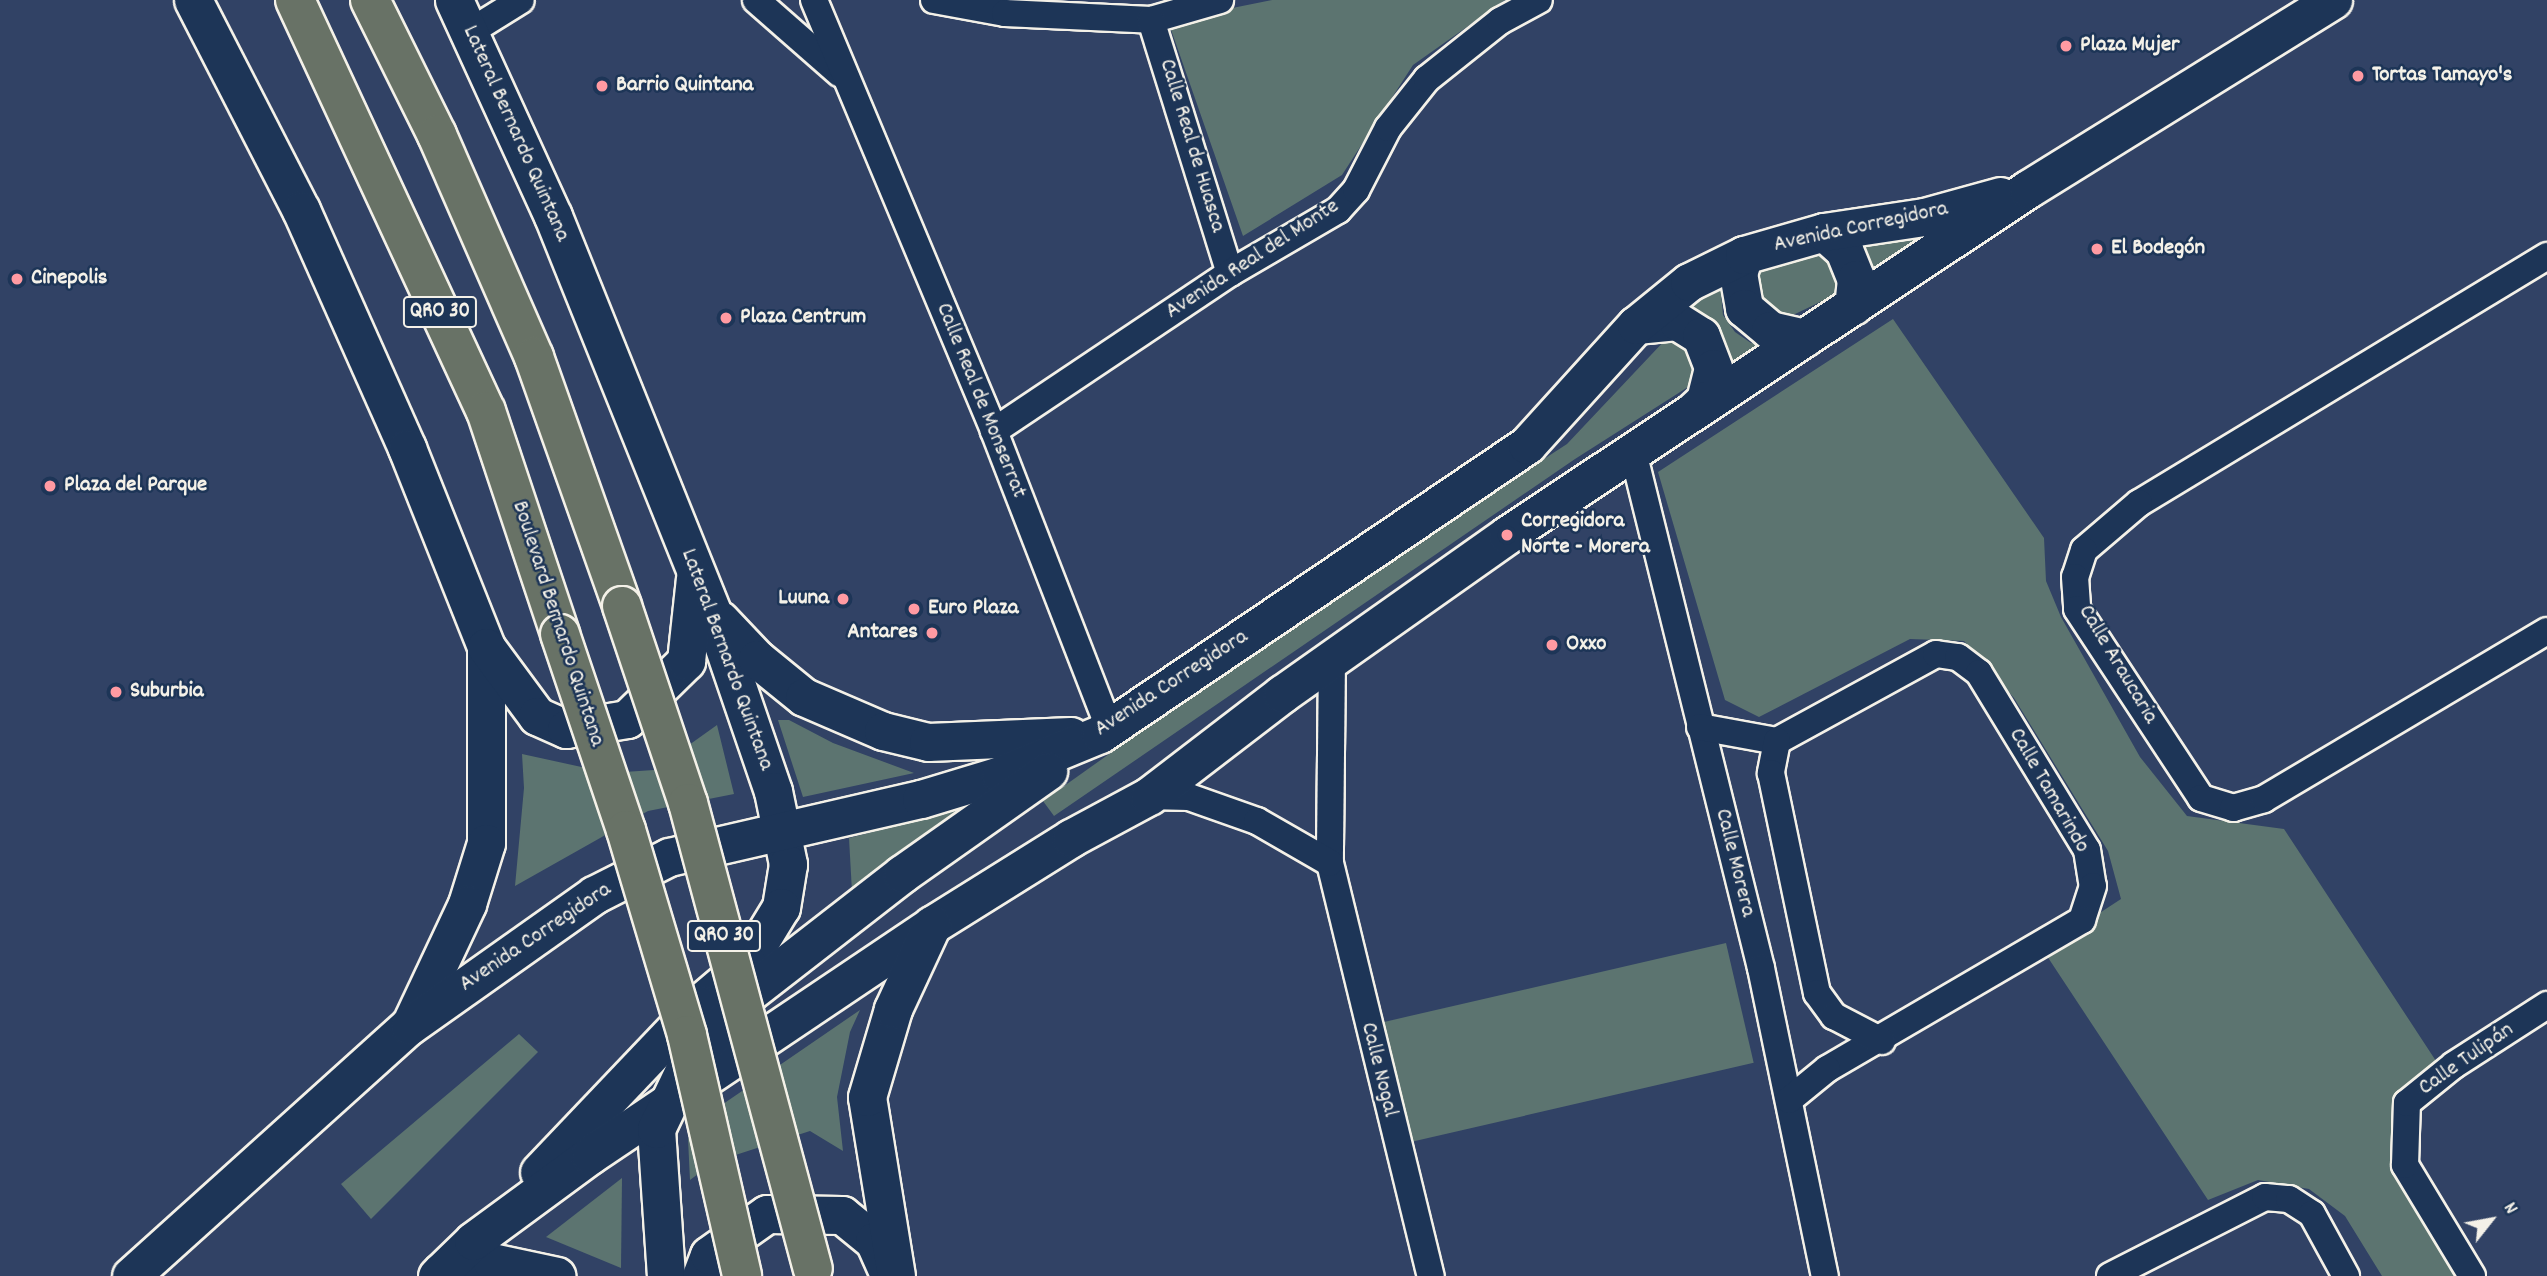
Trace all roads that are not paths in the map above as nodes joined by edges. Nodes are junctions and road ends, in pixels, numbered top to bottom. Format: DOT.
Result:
graph roads {
  1 [pos="295,0"];
  2 [pos="370,0"];
  3 [pos="454,0"];
  4 [pos="521,0"];
  5 [pos="756,0"];
  6 [pos="814,0"];
  7 [pos="934,0"];
  8 [pos="1220,0"];
  9 [pos="1539,0"];
  10 [pos="2333,0"];
  11 [pos="194,1"];
  12 [pos="1151,20"];
  13 [pos="468,33"];
  14 [pos="844,77"];
  15 [pos="2028,189"];
  16 [pos="1824,232"];
  17 [pos="1744,255"];
  18 [pos="2547,256"];
  19 [pos="1230,273"];
  20 [pos="1853,306"];
  21 [pos="1636,326"];
  22 [pos="1804,338"];
  23 [pos="1692,413"];
  24 [pos="994,431"];
  25 [pos="1633,452"];
  26 [pos="696,571"];
  27 [pos="711,610"];
  28 [pos="2547,631"];
  29 [pos="485,648"];
  30 [pos="1332,658"];
  31 [pos="1700,727"];
  32 [pos="1104,731"];
  33 [pos="1777,741"];
  34 [pos="1149,796"];
  35 [pos="784,827"];
  36 [pos="1330,863"];
  37 [pos="932,925"];
  38 [pos="2547,1005"];
  39 [pos="409,1026"];
  40 [pos="1882,1041"];
  41 [pos="1789,1100"];
  42 [pos="670,1102"];
  43 [pos="473,1241"];
  44 [pos="813,1273"];
  45 [pos="439,1274"];
  46 [pos="131,1276"];
  47 [pos="557,1276"];
  48 [pos="666,1276"];
  49 [pos="701,1276"];
  50 [pos="742,1276"];
  51 [pos="890,1276"];
  52 [pos="896,1276"];
  53 [pos="1431,1276"];
  54 [pos="1825,1276"];
  55 [pos="2110,1276"];
  56 [pos="2346,1276"];
  57 [pos="2472,1276"];
  1 -- 50 [label="main road, Boulevard Bernardo Quintana / QRO 30, bridge"];
  2 -- 44 [label="main road, QRO 30, bridge"];
  3 -- 13 [label="main road, Lateral Bernardo Quintana"];
  4 -- 13 [label="street"];
  5 -- 14 [label="street, Calle Real de Monserrat"];
  6 -- 14 [label="street, Calle Real de Monserrat"];
  7 -- 12 [label="street"];
  8 -- 12 [label="street"];
  9 -- 19 [label="street, Avenida Real del Monte"];
  10 -- 15 [label="main road, Avenida Corregidora"];
  11 -- 29 [label="main road"];
  12 -- 19 [label="street, Calle Real de Huasca"];
  13 -- 26 [label="main road, Lateral Bernardo Quintana"];
  14 -- 24 [label="street, Calle Real de Monserrat"];
  15 -- 16 [label="main road, Avenida Corregidora"];
  15 -- 20 [label="main road, Avenida Corregidora"];
  16 -- 17 [label="main road, Avenida Corregidora"];
  16 -- 20 [label="main road"];
  17 -- 21 [label="main road, Avenida Corregidora"];
  17 -- 22 [label="main road"];
  18 -- 28 [label="street, Calle Araucaria"];
  19 -- 24 [label="street, Avenida Real del Monte"];
  20 -- 22 [label="main road, Avenida Corregidora"];
  21 -- 23 [label="main road"];
  21 -- 32 [label="main road, Avenida Corregidora"];
  22 -- 23 [label="main road, Avenida Corregidora"];
  23 -- 25 [label="main road, Avenida Corregidora"];
  24 -- 32 [label="street, Calle Real de Monserrat"];
  25 -- 30 [label="main road, Avenida Corregidora"];
  25 -- 31 [label="street, Calle Morera"];
  26 -- 27 [label="main road, Lateral Bernardo Quintana"];
  26 -- 29 [label="main road"];
  27 -- 32 [label="main road"];
  27 -- 35 [label="main road, Lateral Bernardo Quintana"];
  29 -- 39 [label="main road"];
  30 -- 34 [label="main road, Avenida Corregidora"];
  30 -- 36 [label="street, Calle Nogal"];
  31 -- 33 [label="street"];
  31 -- 41 [label="street, Calle Morera"];
  32 -- 35 [label="main road, Avenida Corregidora"];
  32 -- 42 [label="main road"];
  33 -- 40 [label="street"];
  33 -- 40 [label="street, Calle Tamarindo"];
  34 -- 36 [label="street"];
  34 -- 37 [label="main road, Avenida Corregidora"];
  35 -- 39 [label="main road, Avenida Corregidora"];
  35 -- 43 [label="main road, Lateral Bernardo Quintana"];
  36 -- 53 [label="street, Calle Nogal"];
  37 -- 42 [label="main road, Avenida Corregidora"];
  37 -- 52 [label="main road"];
  38 -- 57 [label="street, Calle Tulipán"];
  39 -- 46 [label="main road, Avenida Corregidora"];
  40 -- 41 [label="street, Calle Tamarindo"];
  41 -- 54 [label="street, Calle Morera"];
  42 -- 43 [label="main road, Avenida Corregidora"];
  42 -- 48 [label="main road"];
  43 -- 45 [label="main road, Avenida Corregidora"];
  45 -- 47 [label="main road"];
  49 -- 51 [label="main road"];
  55 -- 56 [label="street"];
}
